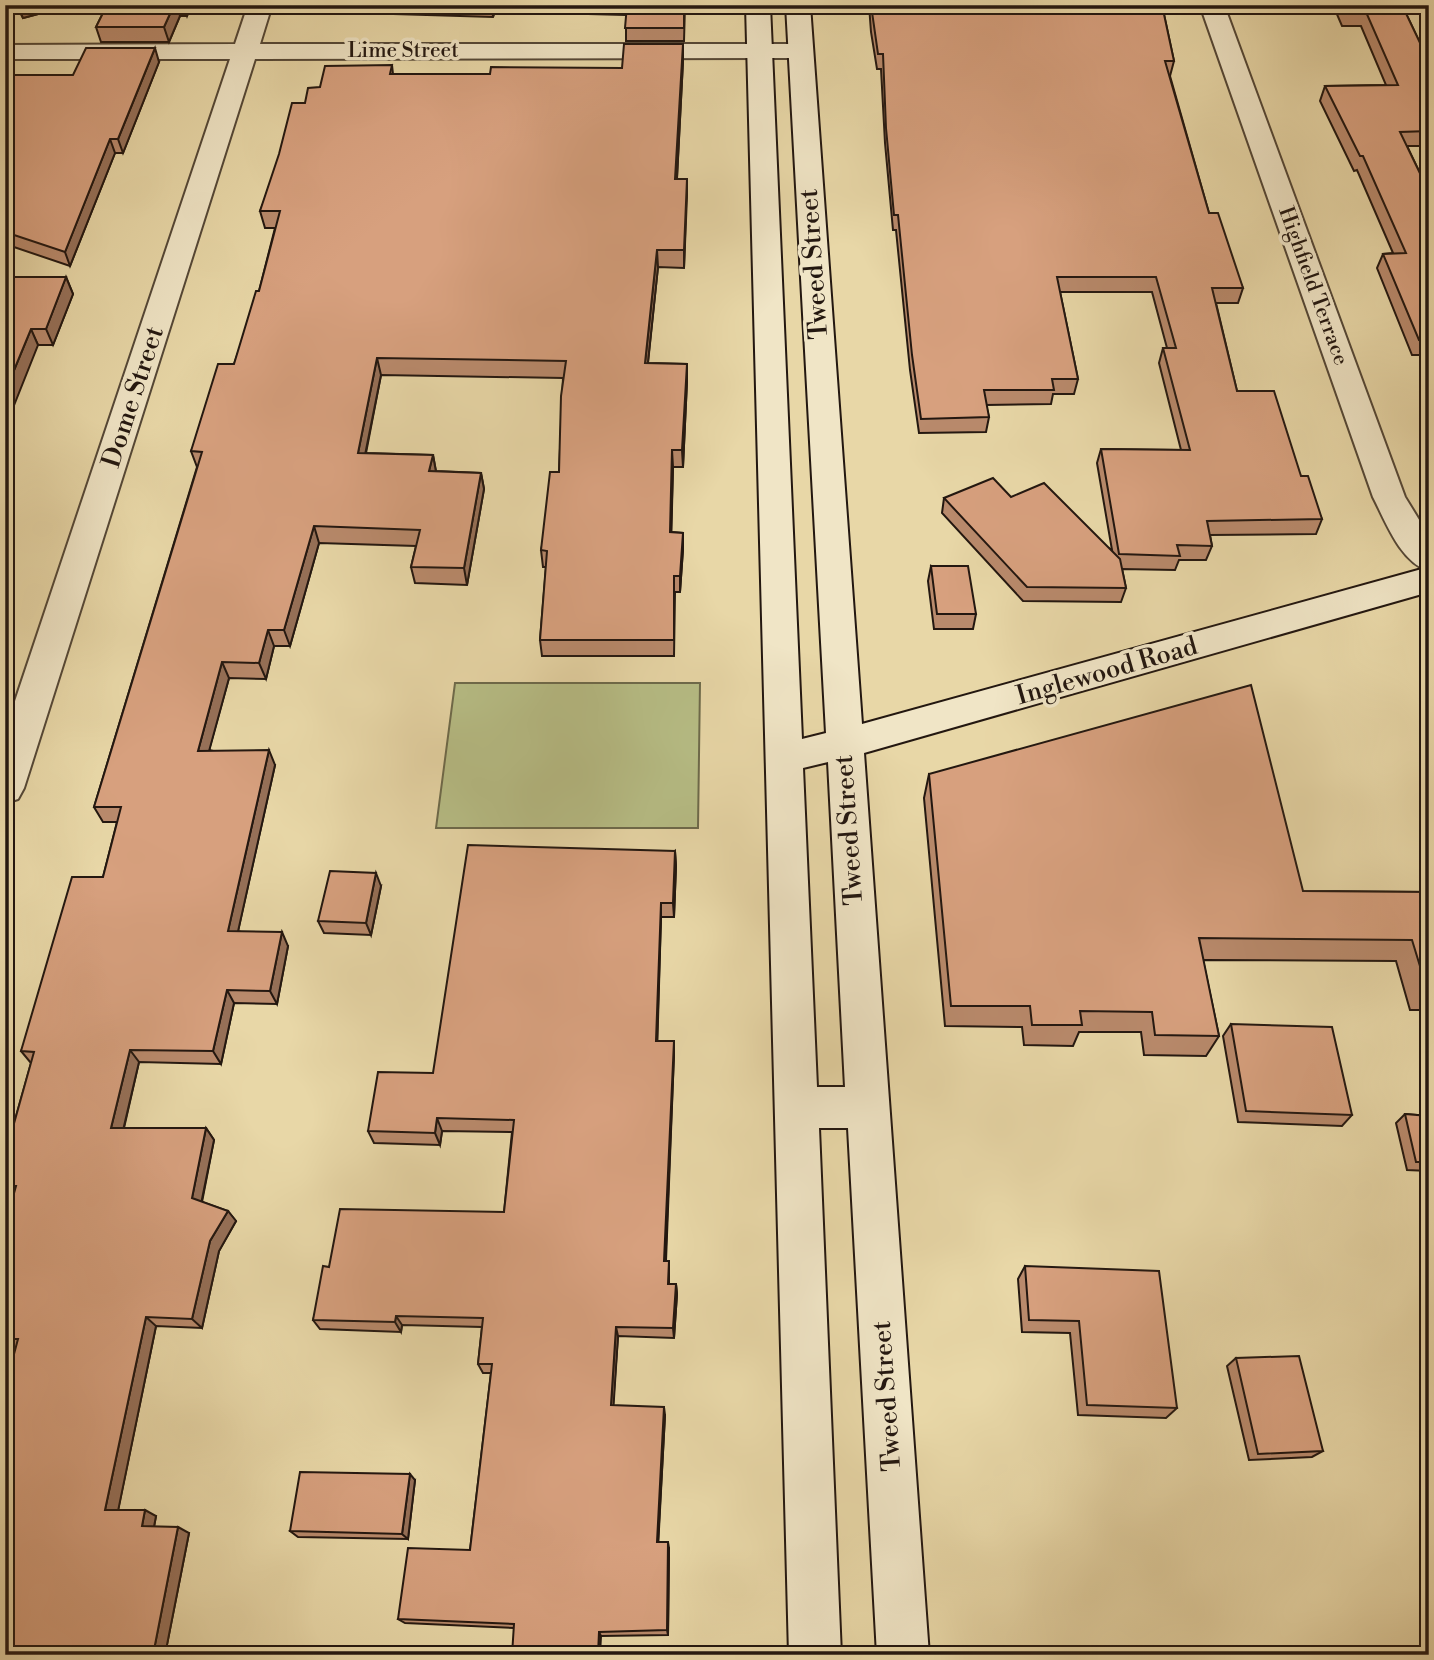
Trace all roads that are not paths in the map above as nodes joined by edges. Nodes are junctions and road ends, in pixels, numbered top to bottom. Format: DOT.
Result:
graph roads {
  1 [pos="260,5"];
  2 [pos="758,5"];
  3 [pos="798,5"];
  4 [pos="1212,5"];
  5 [pos="245,51"];
  6 [pos="759,51"];
  7 [pos="801,51"];
  8 [pos="5,52"];
  9 [pos="1429,559"];
  10 [pos="1429,579"];
  11 [pos="844,744"];
  12 [pos="783,758"];
  13 [pos="5,788"];
  14 [pos="869,1107"];
  15 [pos="795,1108"];
  16 [pos="815,1655"];
  17 [pos="903,1655"];
  1 -- 5 [label="street, Dome Street"];
  2 -- 6 [label="street, Tweed Street"];
  3 -- 7 [label="street, Tweed Street"];
  4 -- 9 [label="street, Highfield Terrace"];
  5 -- 6 [label="street, Lime Street"];
  5 -- 8 [label="street, Lime Street"];
  5 -- 13 [label="street, Dome Street"];
  6 -- 7 [label="street, Lime Street"];
  6 -- 12 [label="street, Tweed Street"];
  7 -- 11 [label="street, Tweed Street"];
  10 -- 11 [label="street, Inglewood Road"];
  11 -- 12 [label="street, Inglewood Road"];
  11 -- 14 [label="street, Tweed Street"];
  12 -- 15 [label="street, Tweed Street"];
  14 -- 15 [label="street"];
  14 -- 17 [label="street, Tweed Street"];
  15 -- 16 [label="street, Tweed Street"];
}
